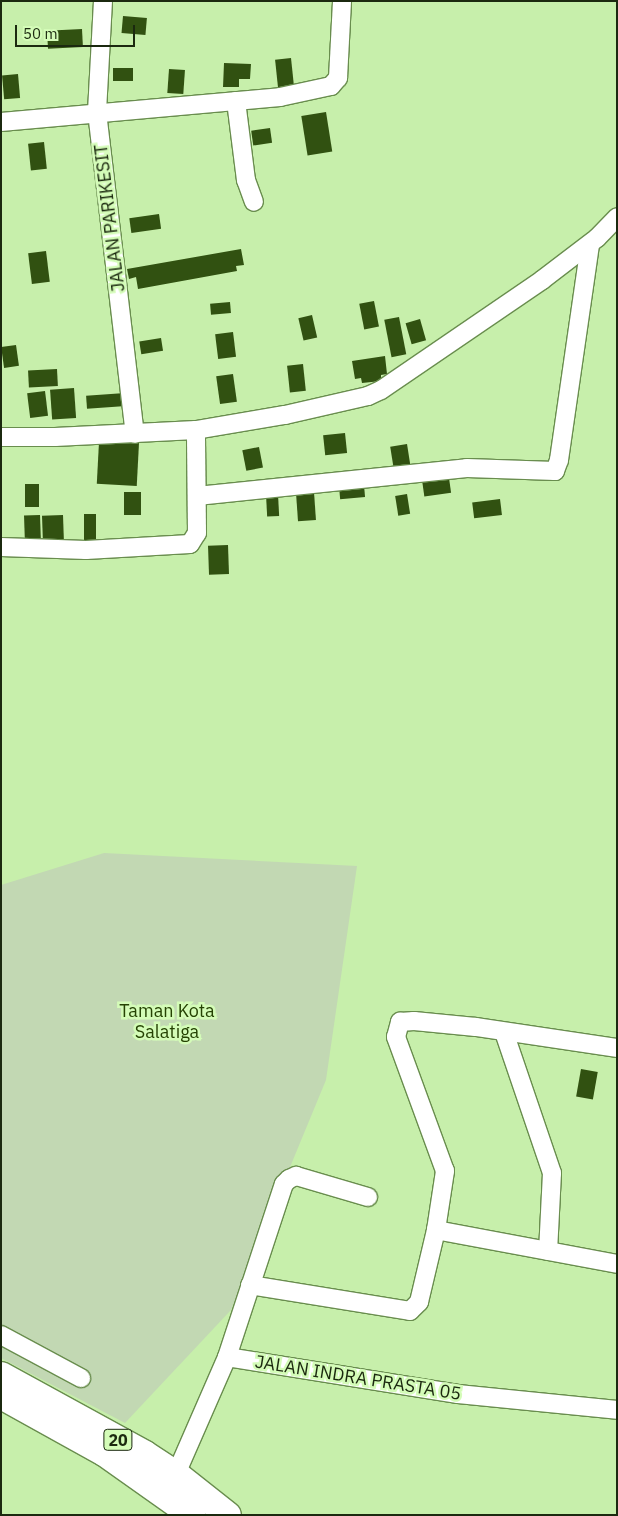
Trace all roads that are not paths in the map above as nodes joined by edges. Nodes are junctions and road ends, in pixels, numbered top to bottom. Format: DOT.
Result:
graph roads {
  1 [pos="104,1"];
  2 [pos="342,1"];
  3 [pos="236,101"];
  4 [pos="97,112"];
  5 [pos="1,122"];
  6 [pos="254,202"];
  7 [pos="617,217"];
  8 [pos="590,244"];
  9 [pos="196,430"];
  10 [pos="135,434"];
  11 [pos="1,437"];
  12 [pos="197,496"];
  13 [pos="1,547"];
  14 [pos="504,1032"];
  15 [pos="617,1048"];
  16 [pos="368,1197"];
  17 [pos="436,1230"];
  18 [pos="548,1251"];
  19 [pos="617,1264"];
  20 [pos="250,1285"];
  21 [pos="1,1335"];
  22 [pos="227,1356"];
  23 [pos="1,1375"];
  24 [pos="81,1378"];
  25 [pos="1,1396"];
  26 [pos="617,1410"];
  27 [pos="176,1474"];
  28 [pos="192,1515"];
  29 [pos="228,1515"];
  1 -- 4 [label="street, JALAN PARIKESIT"];
  2 -- 3 [label="street"];
  3 -- 4 [label="street"];
  3 -- 6 [label="street"];
  4 -- 5 [label="street"];
  4 -- 10 [label="street, JALAN PARIKESIT"];
  7 -- 8 [label="street"];
  8 -- 9 [label="street"];
  8 -- 12 [label="street"];
  9 -- 10 [label="street"];
  9 -- 12 [label="street"];
  10 -- 11 [label="street"];
  12 -- 13 [label="street"];
  14 -- 15 [label="street"];
  14 -- 17 [label="street"];
  14 -- 18 [label="street"];
  16 -- 20 [label="street"];
  17 -- 18 [label="street"];
  17 -- 20 [label="street"];
  18 -- 19 [label="street"];
  20 -- 22 [label="street"];
  21 -- 24 [label="street"];
  22 -- 26 [label="street, JALAN INDRA PRASTA 05"];
  22 -- 27 [label="street"];
  23 -- 27 [label="highway, 20"];
  25 -- 28 [label="highway, 20"];
  27 -- 29 [label="highway, 20"];
}
